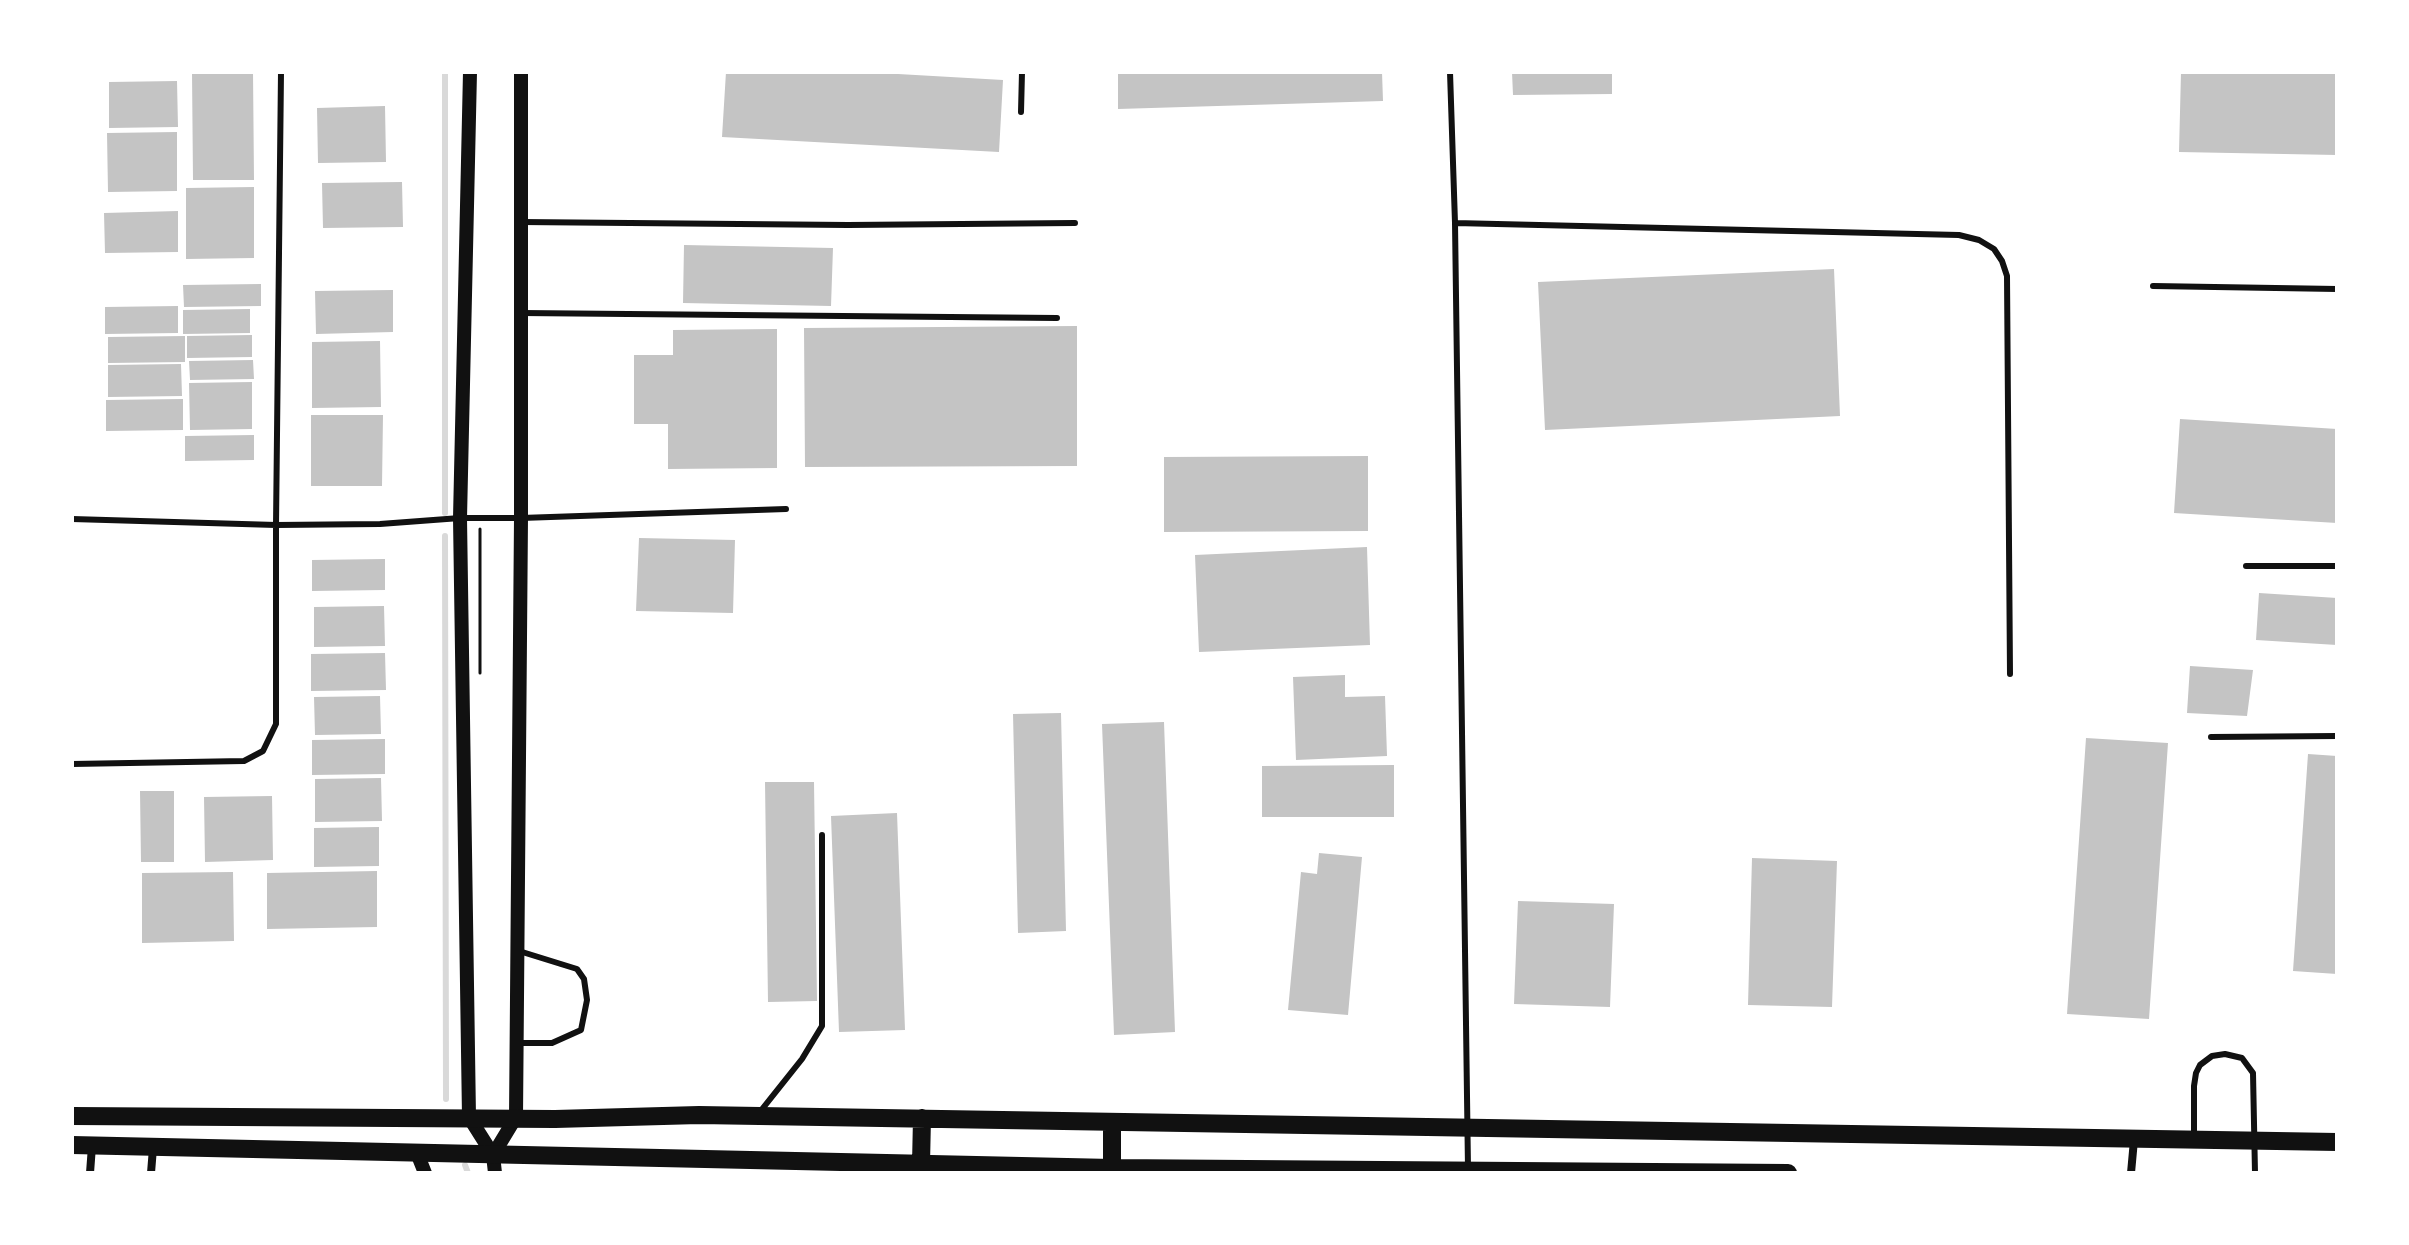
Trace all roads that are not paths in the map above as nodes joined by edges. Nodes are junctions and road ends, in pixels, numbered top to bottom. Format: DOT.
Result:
graph roads {
  1 [pos="281,72"];
  2 [pos="470,72"];
  3 [pos="521,72"];
  4 [pos="1022,72"];
  5 [pos="1450,72"];
  6 [pos="1021,112"];
  7 [pos="521,222"];
  8 [pos="1075,223"];
  9 [pos="1455,223"];
  10 [pos="2153,286"];
  11 [pos="2337,289"];
  12 [pos="521,313"];
  13 [pos="1057,318"];
  14 [pos="786,509"];
  15 [pos="460,518"];
  16 [pos="521,518"];
  17 [pos="72,519"];
  18 [pos="276,525"];
  19 [pos="2246,566"];
  20 [pos="2337,566"];
  21 [pos="2010,674"];
  22 [pos="2337,736"];
  23 [pos="2211,737"];
  24 [pos="72,764"];
  25 [pos="822,835"];
  26 [pos="519,951"];
  27 [pos="517,1043"];
  28 [pos="756,1115"];
  29 [pos="72,1116"];
  30 [pos="469,1117"];
  31 [pos="516,1117"];
  32 [pos="922,1118"];
  33 [pos="1112,1122"];
  34 [pos="1468,1128"];
  35 [pos="2134,1139"];
  36 [pos="2194,1140"];
  37 [pos="2255,1141"];
  38 [pos="2337,1142"];
  39 [pos="72,1145"];
  40 [pos="92,1146"];
  41 [pos="153,1148"];
  42 [pos="417,1153"];
  43 [pos="494,1164"];
  44 [pos="751,1166"];
  45 [pos="805,1167"];
  46 [pos="934,1167"];
  47 [pos="1112,1168"];
  48 [pos="1031,1170"];
  49 [pos="1468,1172"];
  50 [pos="90,1173"];
  51 [pos="151,1173"];
  52 [pos="425,1173"];
  53 [pos="1788,1173"];
  54 [pos="2131,1173"];
  55 [pos="2255,1173"];
  1 -- 18 [label="lane"];
  2 -- 15 [label="street"];
  3 -- 7 [label="street"];
  4 -- 6 [label="lane"];
  5 -- 9 [label="lane"];
  7 -- 8 [label="lane"];
  7 -- 12 [label="street"];
  9 -- 21 [label="lane"];
  9 -- 34 [label="lane"];
  10 -- 11 [label="lane"];
  12 -- 13 [label="lane"];
  12 -- 16 [label="street"];
  14 -- 16 [label="lane"];
  15 -- 16 [label="lane"];
  15 -- 18 [label="lane"];
  15 -- 30 [label="street"];
  16 -- 26 [label="street"];
  17 -- 18 [label="lane"];
  18 -- 24 [label="lane"];
  19 -- 20 [label="lane"];
  22 -- 23 [label="lane"];
  25 -- 28 [label="lane"];
  26 -- 27 [label="street"];
  26 -- 27 [label="lane"];
  27 -- 31 [label="street"];
  28 -- 31 [label="highway"];
  28 -- 32 [label="highway"];
  29 -- 30 [label="highway"];
  30 -- 31 [label="highway"];
  30 -- 43 [label="street"];
  31 -- 43 [label="street"];
  32 -- 33 [label="highway"];
  32 -- 46 [label="highway"];
  33 -- 34 [label="highway"];
  33 -- 47 [label="highway"];
  34 -- 35 [label="highway"];
  34 -- 49 [label="lane"];
  35 -- 36 [label="highway"];
  35 -- 54 [label="street"];
  36 -- 37 [label="highway"];
  36 -- 37 [label="lane"];
  37 -- 38 [label="highway"];
  37 -- 55 [label="lane"];
  39 -- 40 [label="highway"];
  40 -- 41 [label="highway"];
  40 -- 50 [label="street"];
  41 -- 42 [label="highway"];
  41 -- 51 [label="street"];
  42 -- 43 [label="highway"];
  42 -- 52 [label="street"];
  43 -- 44 [label="highway"];
  44 -- 45 [label="highway"];
  45 -- 46 [label="highway"];
  46 -- 48 [label="highway"];
  47 -- 48 [label="highway"];
  47 -- 49 [label="highway"];
  49 -- 53 [label="highway"];
}
